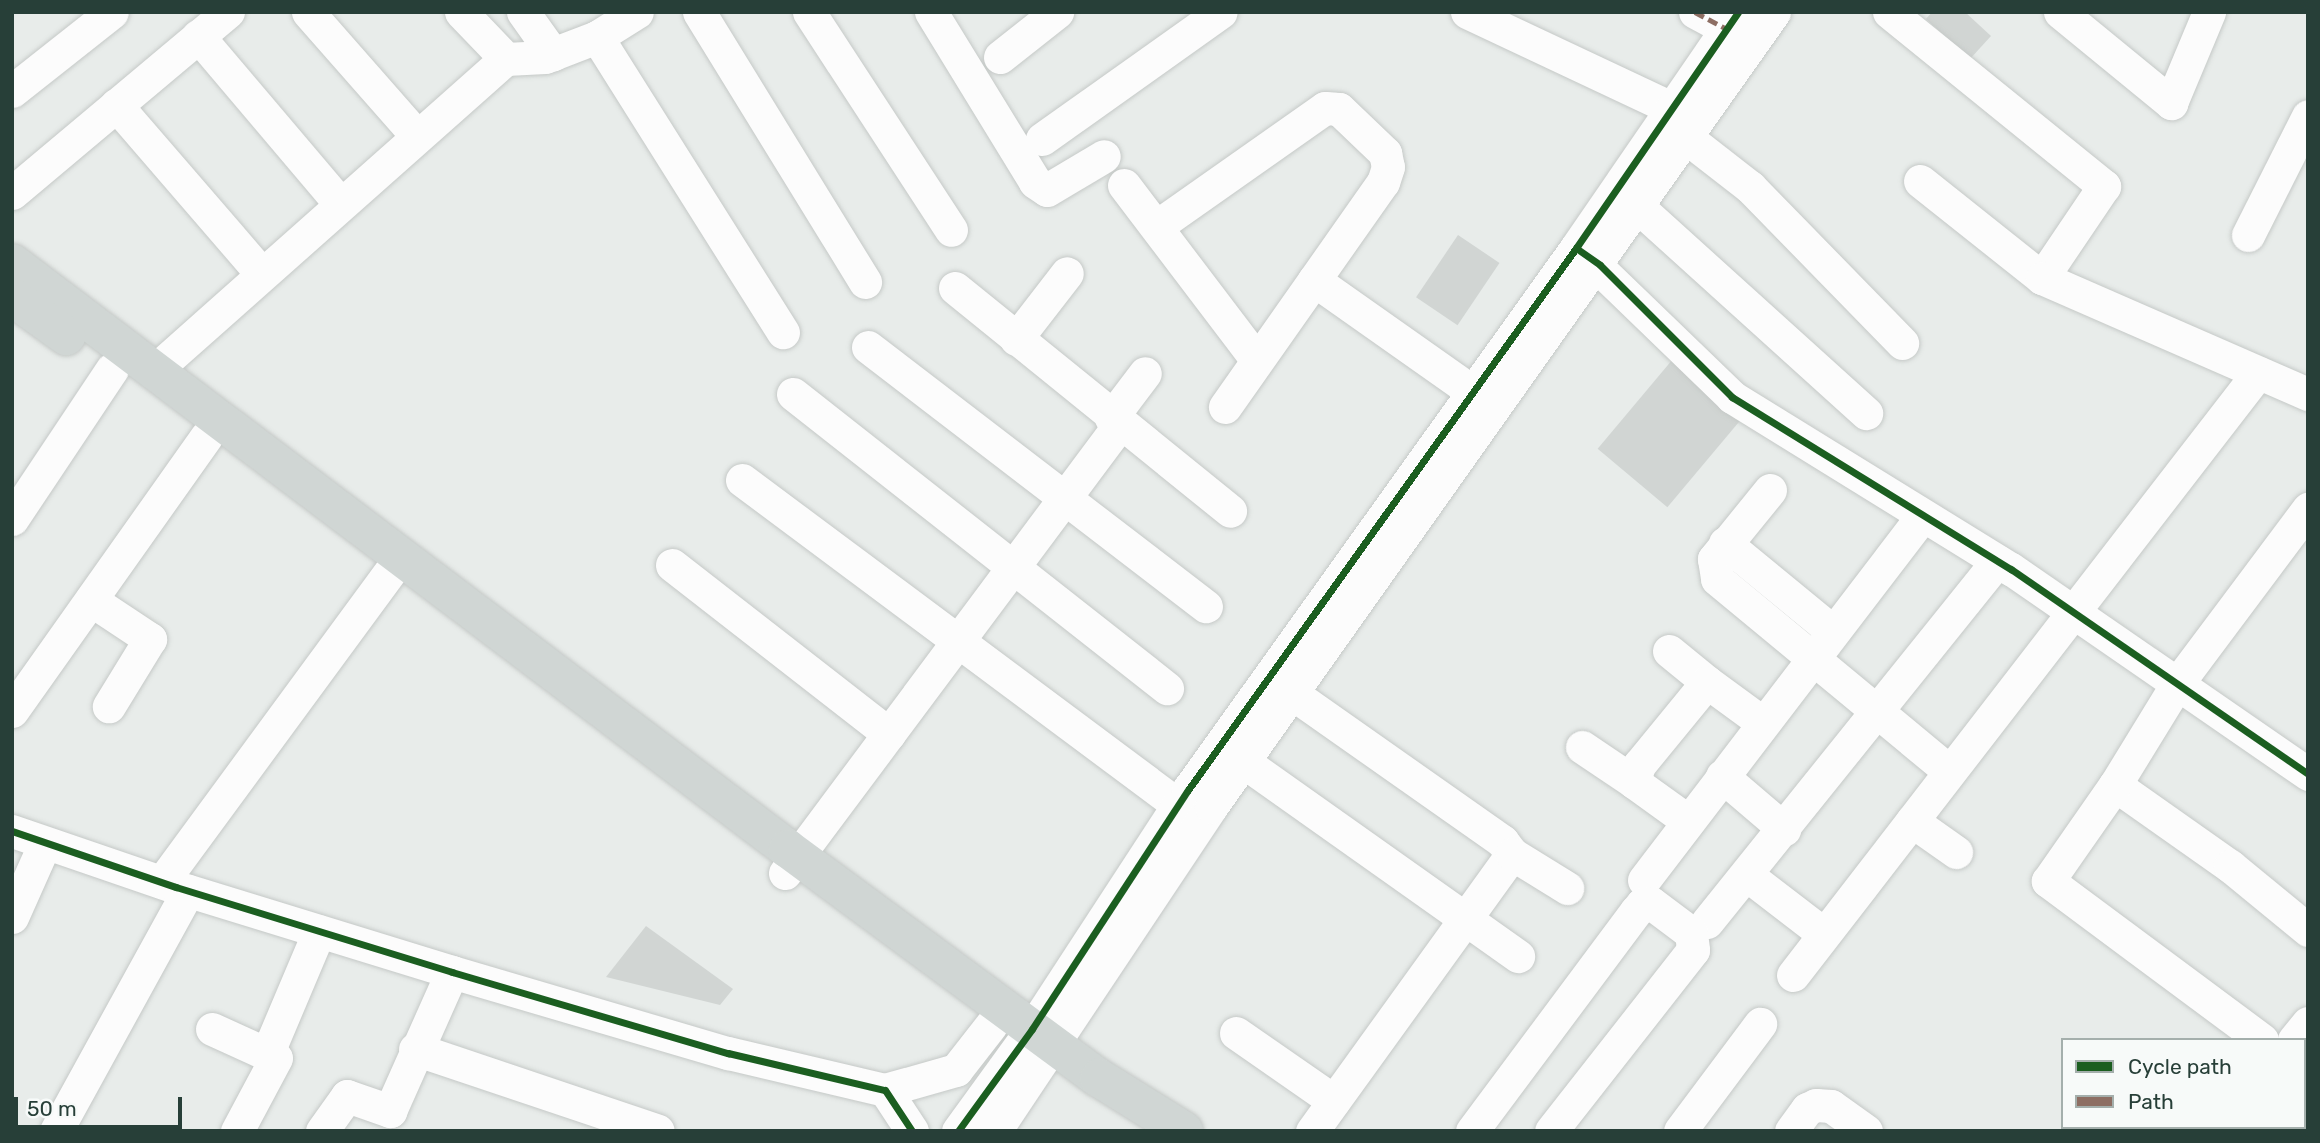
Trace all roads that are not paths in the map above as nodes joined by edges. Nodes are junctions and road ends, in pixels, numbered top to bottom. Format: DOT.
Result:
graph roads {
  1 [pos="112,12"];
  2 [pos="228,12"];
  3 [pos="307,12"];
  4 [pos="461,12"];
  5 [pos="523,12"];
  6 [pos="637,12"];
  7 [pos="699,12"];
  8 [pos="809,12"];
  9 [pos="931,12"];
  10 [pos="1057,12"];
  11 [pos="1222,12"];
  12 [pos="1467,12"];
  13 [pos="1695,12"];
  14 [pos="1774,12"];
  15 [pos="1889,12"];
  16 [pos="2060,12"];
  17 [pos="2202,15"];
  18 [pos="1733,21"];
  19 [pos="2092,23"];
  20 [pos="198,36"];
  21 [pos="597,37"];
  22 [pos="553,54"];
  23 [pos="1000,57"];
  24 [pos="506,59"];
  25 [pos="12,91"];
  26 [pos="116,105"];
  27 [pos="1671,108"];
  28 [pos="2308,116"];
  29 [pos="408,126"];
  30 [pos="1687,138"];
  31 [pos="1042,139"];
  32 [pos="1104,156"];
  33 [pos="1920,181"];
  34 [pos="1124,185"];
  35 [pos="12,193"];
  36 [pos="332,194"];
  37 [pos="1637,206"];
  38 [pos="1157,226"];
  39 [pos="951,230"];
  40 [pos="2248,235"];
  41 [pos="1588,256"];
  42 [pos="12,263"];
  43 [pos="254,265"];
  44 [pos="1067,273"];
  45 [pos="2042,278"];
  46 [pos="1314,280"];
  47 [pos="865,282"];
  48 [pos="955,288"];
  49 [pos="12,298"];
  50 [pos="783,332"];
  51 [pos="1016,339"];
  52 [pos="1902,343"];
  53 [pos="868,347"];
  54 [pos="1256,360"];
  55 [pos="112,369"];
  56 [pos="154,371"];
  57 [pos="1145,373"];
  58 [pos="2258,373"];
  59 [pos="1473,392"];
  60 [pos="793,394"];
  61 [pos="2308,394"];
  62 [pos="1225,407"];
  63 [pos="1866,413"];
  64 [pos="1115,421"];
  65 [pos="206,438"];
  66 [pos="742,480"];
  67 [pos="1770,490"];
  68 [pos="1064,499"];
  69 [pos="2308,509"];
  70 [pos="1230,511"];
  71 [pos="1923,515"];
  72 [pos="12,519"];
  73 [pos="1725,543"];
  74 [pos="1997,561"];
  75 [pos="673,565"];
  76 [pos="395,566"];
  77 [pos="1014,567"];
  78 [pos="90,600"];
  79 [pos="1206,606"];
  80 [pos="2072,611"];
  81 [pos="1832,631"];
  82 [pos="958,641"];
  83 [pos="1669,651"];
  84 [pos="1811,659"];
  85 [pos="1707,682"];
  86 [pos="2177,684"];
  87 [pos="1167,688"];
  88 [pos="1293,694"];
  89 [pos="109,706"];
  90 [pos="12,711"];
  91 [pos="1876,713"];
  92 [pos="1763,723"];
  93 [pos="889,734"];
  94 [pos="1582,747"];
  95 [pos="1244,762"];
  96 [pos="1949,771"];
  97 [pos="2308,774"];
  98 [pos="1722,776"];
  99 [pos="1634,782"];
  100 [pos="2115,785"];
  101 [pos="1178,805"];
  102 [pos="1688,821"];
  103 [pos="1912,821"];
  104 [pos="1784,829"];
  105 [pos="12,831"];
  106 [pos="45,843"];
  107 [pos="1956,852"];
  108 [pos="1512,854"];
  109 [pos="792,864"];
  110 [pos="1747,875"];
  111 [pos="1644,880"];
  112 [pos="175,887"];
  113 [pos="1567,888"];
  114 [pos="12,917"];
  115 [pos="1465,920"];
  116 [pos="1707,922"];
  117 [pos="2308,930"];
  118 [pos="319,931"];
  119 [pos="1824,934"];
  120 [pos="1518,956"];
  121 [pos="452,972"];
  122 [pos="1793,975"];
  123 [pos="2308,1023"];
  124 [pos="1760,1024"];
  125 [pos="212,1029"];
  126 [pos="1236,1032"];
  127 [pos="2259,1038"];
  128 [pos="2296,1038"];
  129 [pos="1028,1041"];
  130 [pos="415,1049"];
  131 [pos="268,1052"];
  132 [pos="885,1090"];
  133 [pos="1334,1101"];
  134 [pos="56,1131"];
  135 [pos="237,1131"];
  136 [pos="322,1131"];
  137 [pos="658,1131"];
  138 [pos="912,1131"];
  139 [pos="958,1131"];
  140 [pos="995,1131"];
  141 [pos="1144,1131"];
  142 [pos="1184,1131"];
  143 [pos="1312,1131"];
  144 [pos="1472,1131"];
  145 [pos="1551,1131"];
  146 [pos="1680,1131"];
  147 [pos="1791,1131"];
  148 [pos="1866,1131"];
  1 -- 25 [label="street"];
  2 -- 20 [label="street"];
  3 -- 29 [label="street"];
  4 -- 24 [label="street"];
  5 -- 22 [label="street"];
  6 -- 21 [label="street"];
  7 -- 47 [label="street"];
  8 -- 39 [label="street"];
  9 -- 32 [label="street"];
  10 -- 23 [label="street"];
  11 -- 31 [label="street"];
  12 -- 27 [label="street"];
  13 -- 18 [label="street"];
  14 -- 30 [label="street"];
  15 -- 45 [label="street"];
  16 -- 19 [label="street"];
  17 -- 19 [label="street"];
  18 -- 27 [label="street"];
  20 -- 26 [label="street"];
  20 -- 36 [label="street"];
  21 -- 22 [label="street"];
  21 -- 50 [label="street"];
  22 -- 24 [label="street"];
  24 -- 56 [label="street"];
  26 -- 35 [label="street"];
  26 -- 43 [label="street"];
  27 -- 41 [label="street"];
  28 -- 40 [label="street"];
  30 -- 37 [label="street"];
  30 -- 52 [label="street"];
  33 -- 45 [label="street"];
  34 -- 38 [label="street"];
  37 -- 41 [label="street"];
  37 -- 63 [label="street"];
  38 -- 46 [label="street"];
  38 -- 54 [label="street"];
  41 -- 59 [label="street"];
  41 -- 71 [label="street"];
  41 -- 88 [label="street"];
  42 -- 56 [label="main road"];
  44 -- 51 [label="street"];
  45 -- 58 [label="street"];
  46 -- 54 [label="street"];
  46 -- 59 [label="street"];
  48 -- 51 [label="street"];
  49 -- 55 [label="main road"];
  51 -- 64 [label="street"];
  53 -- 68 [label="street"];
  54 -- 62 [label="street"];
  55 -- 65 [label="main road"];
  55 -- 72 [label="street"];
  56 -- 76 [label="main road"];
  57 -- 64 [label="street"];
  58 -- 61 [label="street"];
  58 -- 80 [label="street"];
  59 -- 101 [label="street"];
  60 -- 77 [label="street"];
  64 -- 68 [label="street"];
  64 -- 70 [label="street"];
  65 -- 76 [label="main road"];
  65 -- 78 [label="street"];
  66 -- 82 [label="street"];
  67 -- 73 [label="street"];
  68 -- 77 [label="street"];
  68 -- 79 [label="street"];
  69 -- 86 [label="street"];
  71 -- 74 [label="street"];
  71 -- 81 [label="street"];
  73 -- 81 [label="street"];
  73 -- 84 [label="street"];
  74 -- 80 [label="street"];
  74 -- 91 [label="street"];
  75 -- 93 [label="street"];
  76 -- 109 [label="main road"];
  76 -- 112 [label="street"];
  77 -- 82 [label="street"];
  77 -- 87 [label="street"];
  78 -- 89 [label="street"];
  78 -- 90 [label="street"];
  80 -- 86 [label="street"];
  80 -- 96 [label="street"];
  81 -- 84 [label="street"];
  82 -- 93 [label="street"];
  82 -- 101 [label="street"];
  83 -- 85 [label="street"];
  84 -- 91 [label="street"];
  84 -- 92 [label="street"];
  85 -- 92 [label="street"];
  85 -- 99 [label="street"];
  86 -- 97 [label="street"];
  86 -- 100 [label="street"];
  88 -- 95 [label="street"];
  88 -- 108 [label="street"];
  91 -- 96 [label="street"];
  91 -- 104 [label="street"];
  92 -- 98 [label="street"];
  93 -- 109 [label="street"];
  94 -- 99 [label="street"];
  95 -- 115 [label="street"];
  95 -- 129 [label="street"];
  96 -- 103 [label="street"];
  98 -- 102 [label="street"];
  98 -- 104 [label="street"];
  99 -- 102 [label="street"];
  100 -- 117 [label="street"];
  100 -- 127 [label="street"];
  101 -- 129 [label="street"];
  102 -- 111 [label="street"];
  103 -- 107 [label="street"];
  103 -- 119 [label="street"];
  104 -- 110 [label="street"];
  105 -- 106 [label="street"];
  106 -- 112 [label="street"];
  106 -- 114 [label="street"];
  108 -- 113 [label="street"];
  108 -- 115 [label="street"];
  109 -- 129 [label="main road"];
  110 -- 116 [label="street"];
  110 -- 119 [label="street"];
  112 -- 118 [label="street"];
  112 -- 134 [label="street"];
  115 -- 120 [label="street"];
  115 -- 133 [label="street"];
  118 -- 121 [label="street"];
  118 -- 131 [label="street"];
  119 -- 122 [label="street"];
  121 -- 130 [label="street"];
  121 -- 132 [label="street"];
  123 -- 128 [label="street"];
  124 -- 146 [label="street"];
  125 -- 131 [label="street"];
  126 -- 133 [label="street"];
  129 -- 132 [label="street"];
  129 -- 139 [label="street"];
  129 -- 140 [label="street"];
  129 -- 141 [label="main road"];
  129 -- 142 [label="main road"];
  130 -- 136 [label="street"];
  130 -- 137 [label="street"];
  131 -- 135 [label="street"];
  132 -- 138 [label="street"];
  133 -- 143 [label="street"];
  144 -- 145 [label="street"];
  147 -- 148 [label="street"];
}
